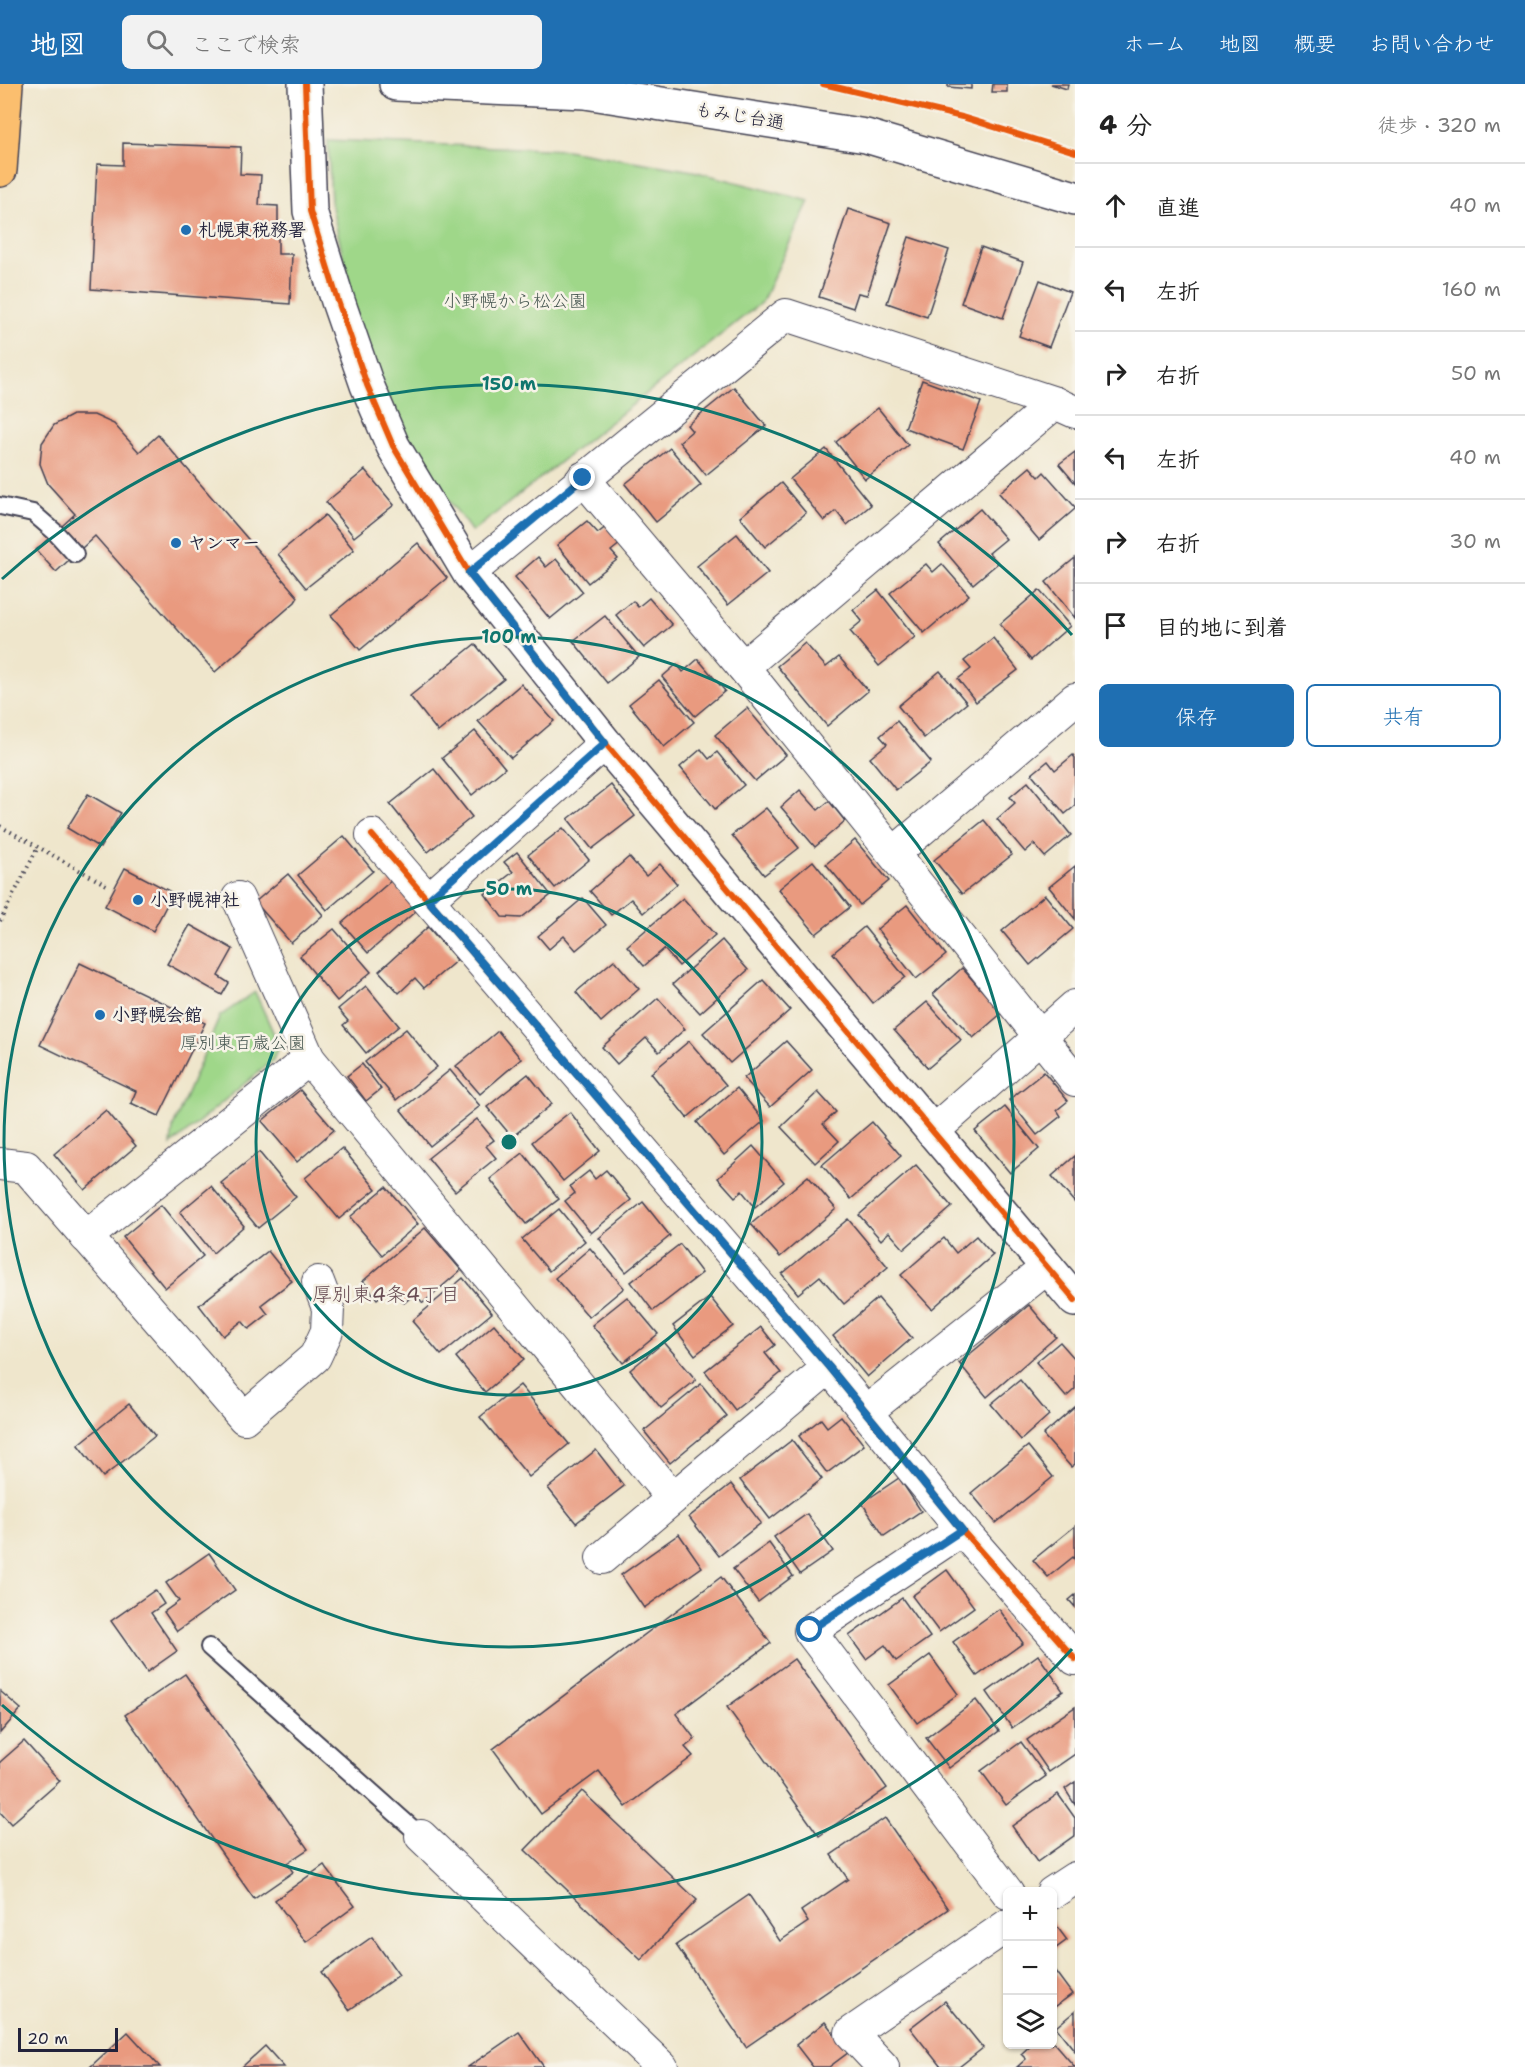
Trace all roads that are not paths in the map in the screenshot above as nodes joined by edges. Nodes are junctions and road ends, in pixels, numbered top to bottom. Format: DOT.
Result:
graph roads {
  1 [pos="6,84"];
  2 [pos="305,84"];
  3 [pos="396,84"];
  4 [pos="0,170"];
  5 [pos="1075,198"];
  6 [pos="1065,408"];
  7 [pos="583,478"];
  8 [pos="0,506"];
  9 [pos="75,554"];
  10 [pos="469,573"];
  11 [pos="743,667"];
  12 [pos="1075,699"];
  13 [pos="605,743"];
  14 [pos="372,835"];
  15 [pos="894,853"];
  16 [pos="238,898"];
  17 [pos="428,900"];
  18 [pos="1075,1006"];
  19 [pos="1039,1037"];
  20 [pos="309,1059"];
  21 [pos="1075,1080"];
  22 [pos="932,1131"];
  23 [pos="0,1164"];
  24 [pos="86,1237"];
  25 [pos="1048,1267"];
  26 [pos="318,1282"];
  27 [pos="1075,1300"];
  28 [pos="829,1367"];
  29 [pos="866,1412"];
  30 [pos="672,1498"];
  31 [pos="962,1530"];
  32 [pos="602,1558"];
  33 [pos="209,1647"];
  34 [pos="1075,1659"];
  35 [pos="421,1836"];
  36 [pos="1075,1878"];
  37 [pos="1003,1887"];
  38 [pos="1057,1890"];
  39 [pos="1003,1928"];
  40 [pos="662,2067"];
  41 [pos="883,2067"];
  1 -- 4 [label="highway"];
  2 -- 10 [label="street"];
  3 -- 5 [label="street, もみじ台通"];
  6 -- 7 [label="street"];
  6 -- 11 [label="street"];
  7 -- 10 [label="street"];
  7 -- 11 [label="street"];
  8 -- 9 [label="lane"];
  10 -- 13 [label="street"];
  11 -- 15 [label="street"];
  12 -- 15 [label="street"];
  13 -- 17 [label="street"];
  13 -- 22 [label="street"];
  14 -- 17 [label="street"];
  15 -- 19 [label="street"];
  16 -- 20 [label="street"];
  17 -- 28 [label="street"];
  18 -- 19 [label="street"];
  19 -- 21 [label="street"];
  19 -- 22 [label="street"];
  20 -- 24 [label="street"];
  20 -- 30 [label="street"];
  22 -- 25 [label="street"];
  23 -- 24 [label="street"];
  24 -- 26 [label="street"];
  25 -- 27 [label="street"];
  25 -- 29 [label="street"];
  28 -- 29 [label="street"];
  28 -- 30 [label="street"];
  29 -- 31 [label="street"];
  30 -- 32 [label="street"];
  31 -- 34 [label="street"];
  31 -- 37 [label="street"];
  33 -- 35 [label="lane"];
  35 -- 40 [label="street"];
  36 -- 38 [label="street"];
  39 -- 41 [label="street"];
}
